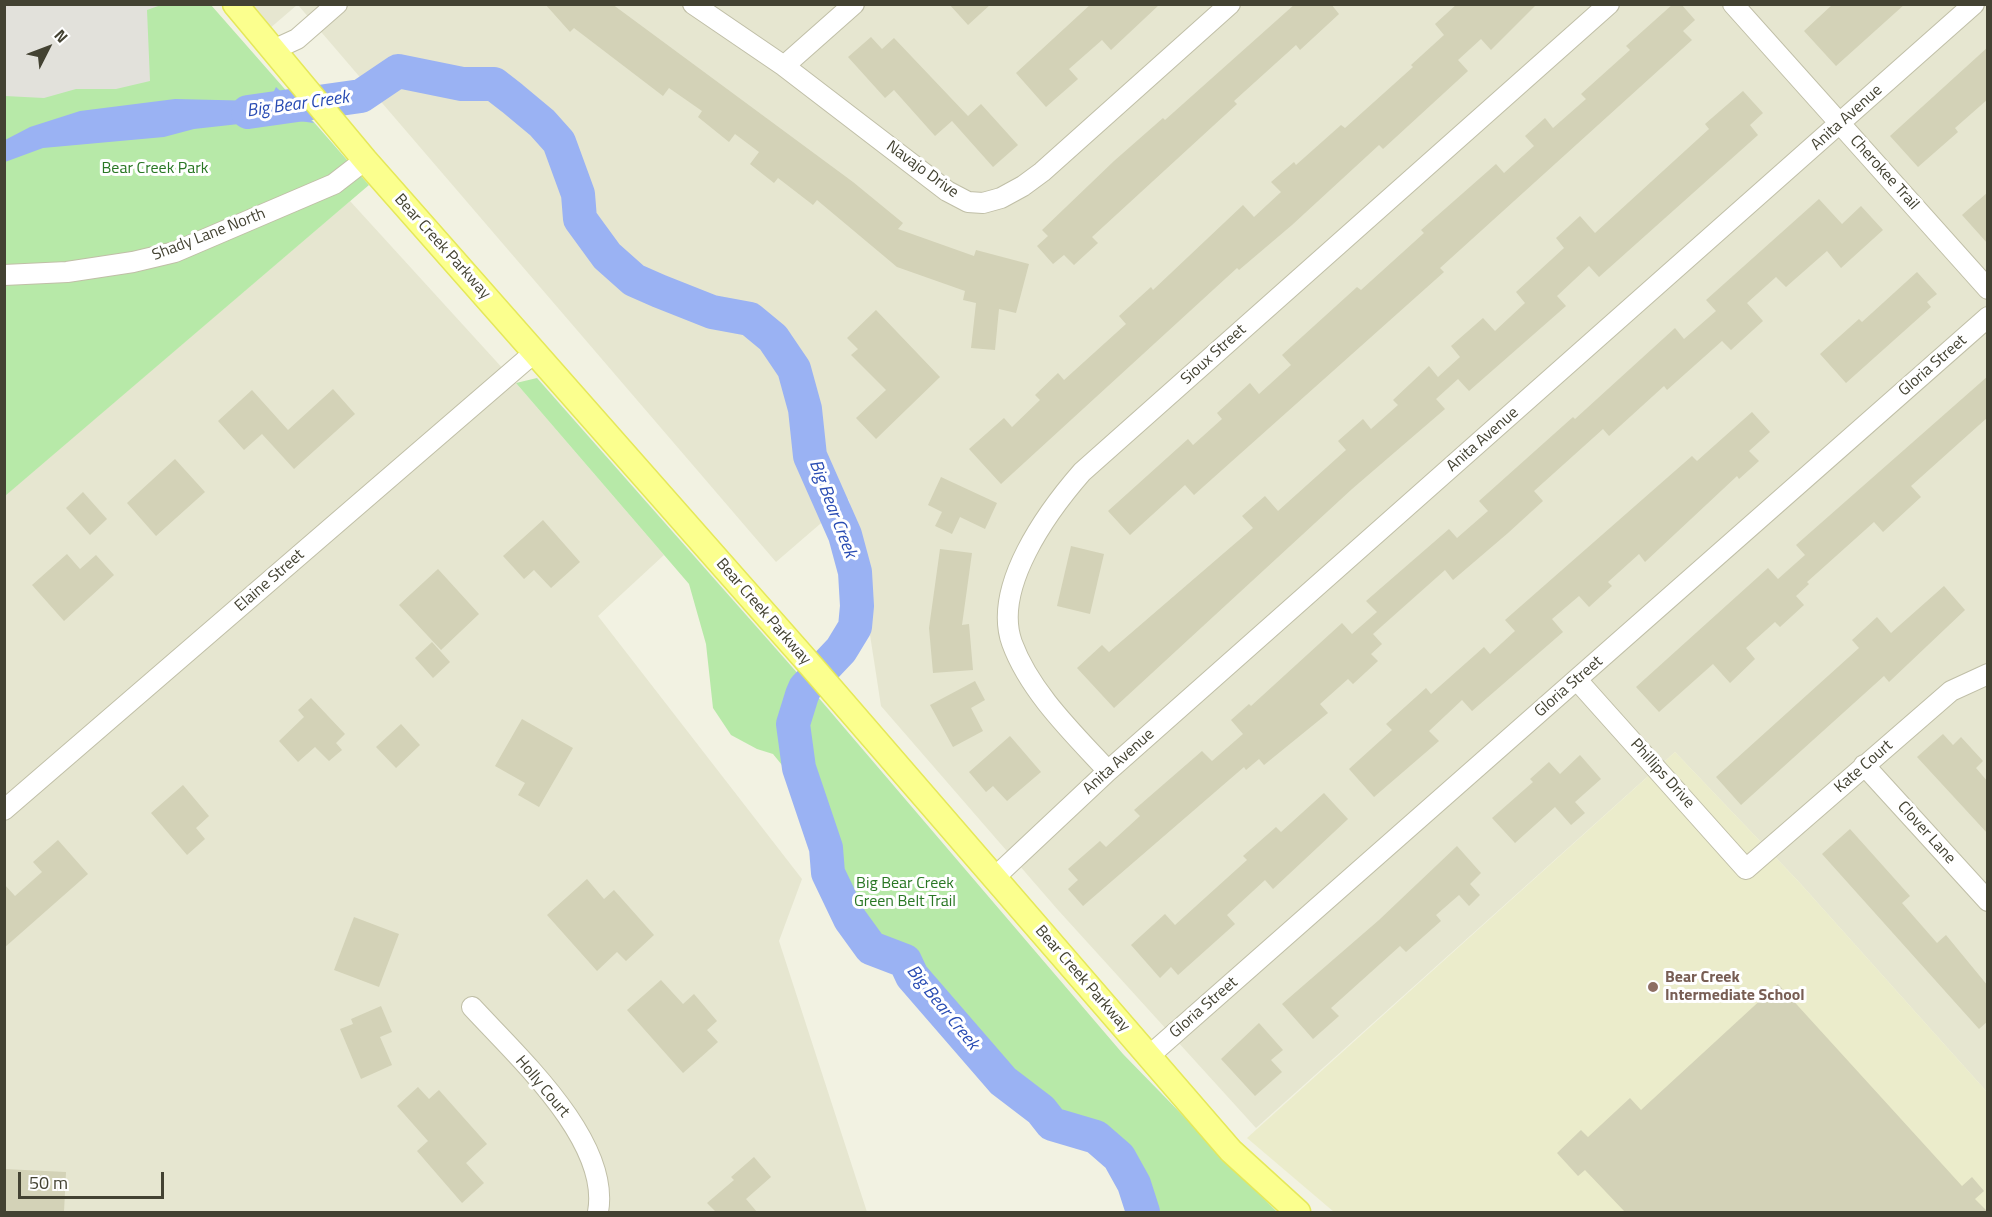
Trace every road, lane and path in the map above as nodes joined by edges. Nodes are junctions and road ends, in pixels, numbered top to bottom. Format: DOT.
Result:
graph roads {
  1 [pos="235,4"];
  2 [pos="337,4"];
  3 [pos="693,4"];
  4 [pos="854,4"];
  5 [pos="1230,4"];
  6 [pos="1608,4"];
  7 [pos="1733,4"];
  8 [pos="1974,4"];
  9 [pos="273,50"];
  10 [pos="784,66"];
  11 [pos="1840,124"];
  12 [pos="365,160"];
  13 [pos="4,275"];
  14 [pos="1988,289"];
  15 [pos="1988,317"];
  16 [pos="535,352"];
  17 [pos="1988,674"];
  18 [pos="1577,680"];
  19 [pos="1864,765"];
  20 [pos="1107,771"];
  21 [pos="4,810"];
  22 [pos="1746,869"];
  23 [pos="994,878"];
  24 [pos="1988,902"];
  25 [pos="472,1007"];
  26 [pos="1149,1056"];
  27 [pos="598,1212"];
  28 [pos="1298,1212"];
  1 -- 9 [label="main road, Bear Creek Parkway"];
  2 -- 9 [label="street"];
  3 -- 10 [label="street, Navajo Drive"];
  4 -- 10 [label="street"];
  5 -- 10 [label="street, Navajo Drive"];
  6 -- 20 [label="street, Sioux Street"];
  7 -- 11 [label="street, Cherokee Trail"];
  8 -- 11 [label="street, Anita Avenue"];
  9 -- 12 [label="main road, Bear Creek Parkway"];
  11 -- 14 [label="street, Cherokee Trail"];
  11 -- 20 [label="street, Anita Avenue"];
  12 -- 13 [label="street, Shady Lane North"];
  12 -- 16 [label="main road, Bear Creek Parkway"];
  15 -- 18 [label="street, Gloria Street"];
  16 -- 21 [label="street, Elaine Street"];
  16 -- 23 [label="main road, Bear Creek Parkway"];
  17 -- 19 [label="street, Kate Court"];
  18 -- 22 [label="street, Phillips Drive"];
  18 -- 26 [label="street, Gloria Street"];
  19 -- 22 [label="street, Kate Court"];
  19 -- 24 [label="street, Clover Lane"];
  20 -- 23 [label="street, Anita Avenue"];
  23 -- 26 [label="main road, Bear Creek Parkway"];
  25 -- 27 [label="street, Holly Court"];
  26 -- 28 [label="main road, Bear Creek Parkway"];
}
